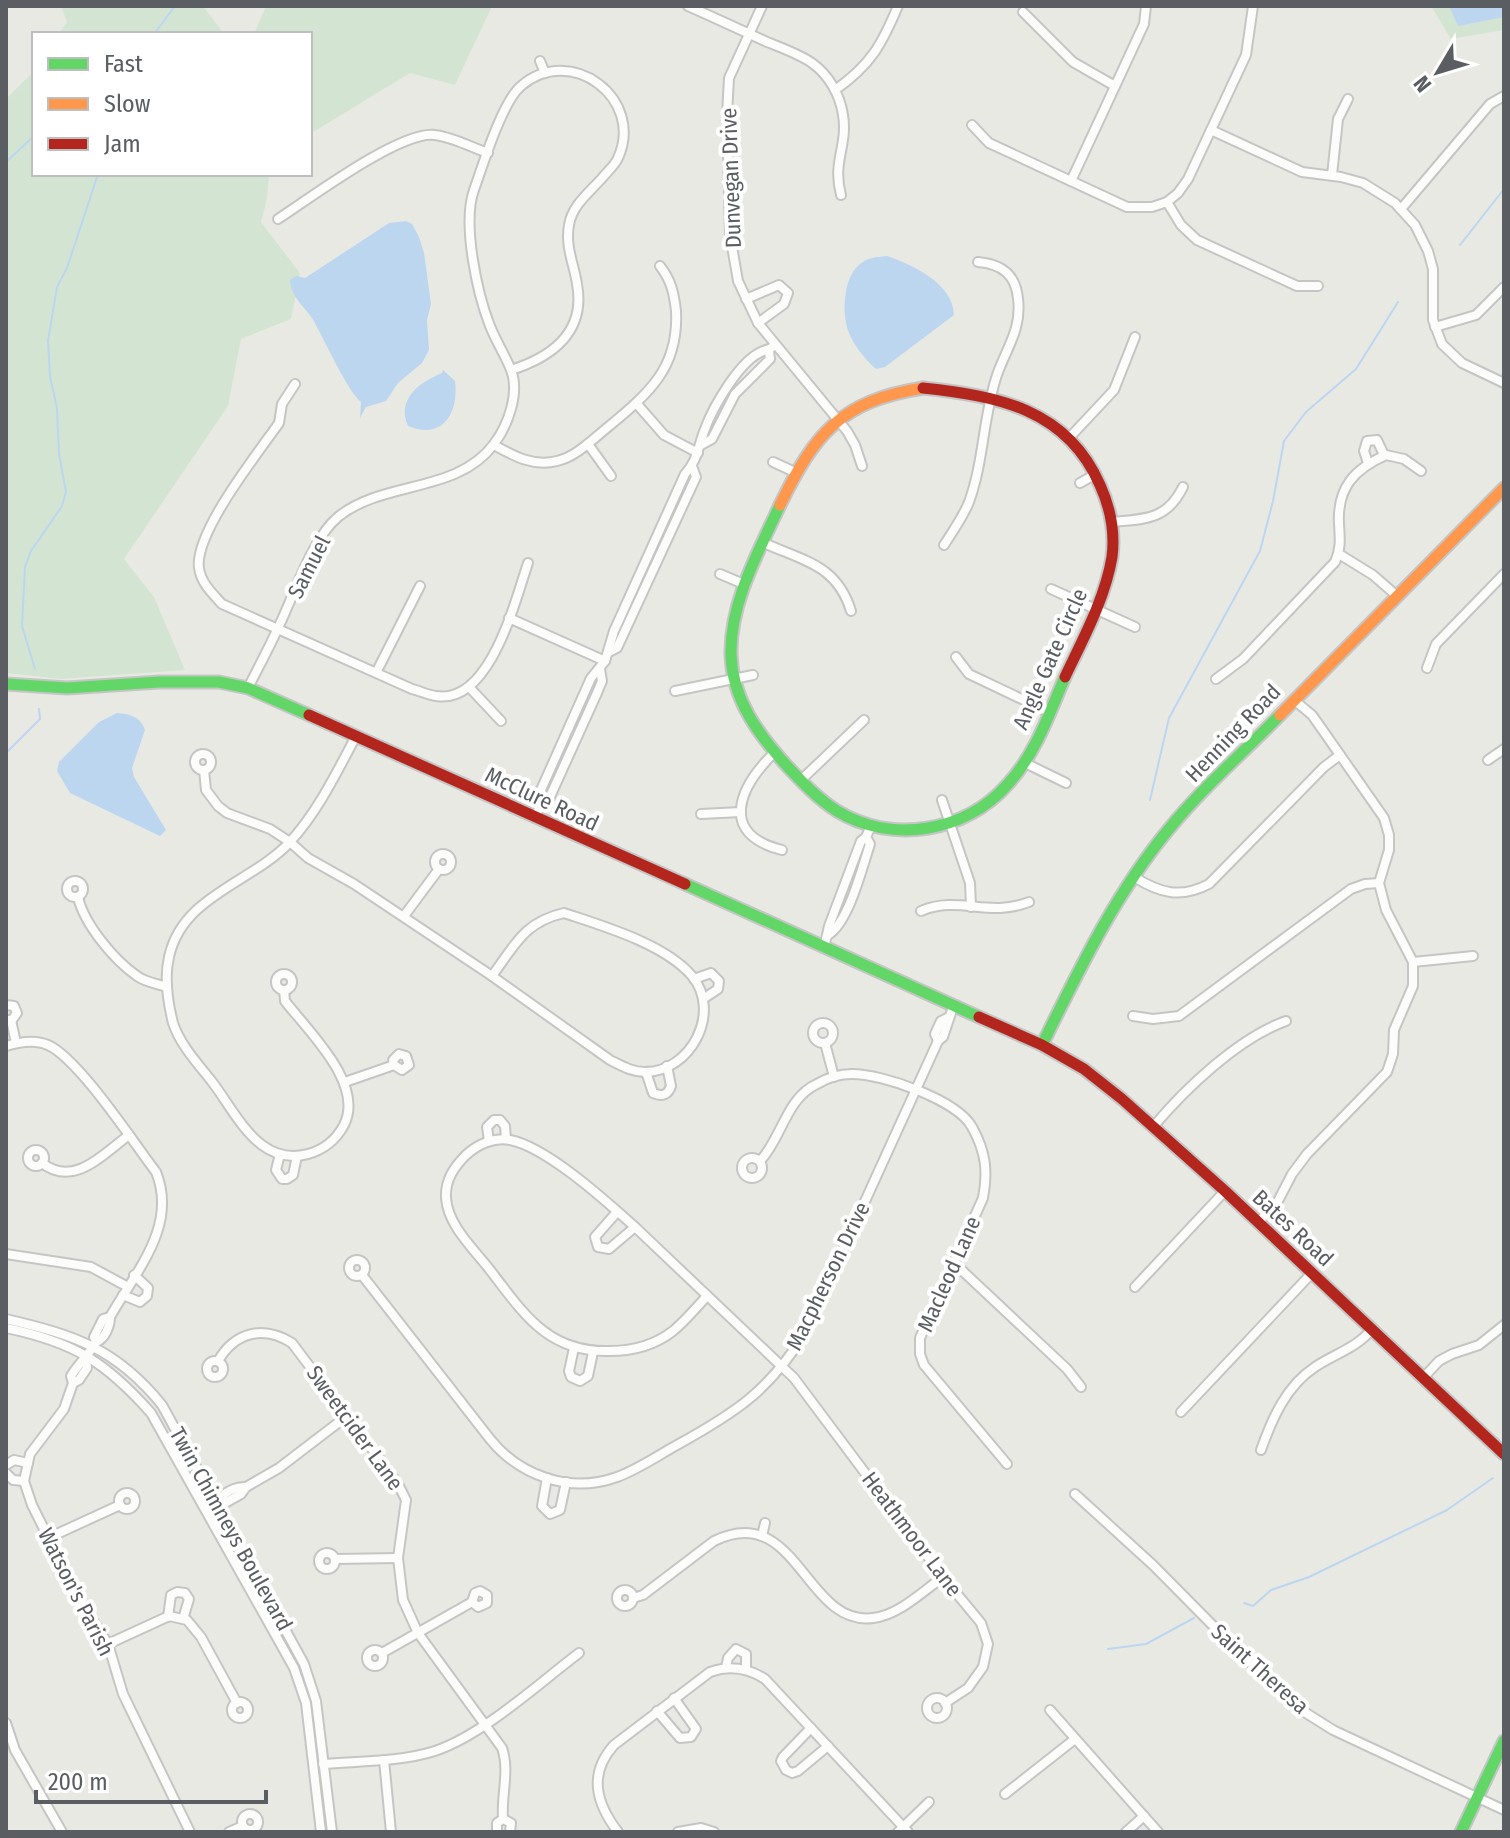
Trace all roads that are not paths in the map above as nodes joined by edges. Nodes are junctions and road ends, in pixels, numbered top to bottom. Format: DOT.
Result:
graph roads {
  1 [pos="688,6"];
  2 [pos="762,6"];
  3 [pos="898,6"];
  4 [pos="1146,6"];
  5 [pos="1253,6"];
  6 [pos="1023,12"];
  7 [pos="748,33"];
  8 [pos="540,61"];
  9 [pos="545,73"];
  10 [pos="1115,86"];
  11 [pos="835,90"];
  12 [pos="1504,96"];
  13 [pos="1348,99"];
  14 [pos="972,125"];
  15 [pos="1211,130"];
  16 [pos="488,153"];
  17 [pos="1332,175"];
  18 [pos="1071,181"];
  19 [pos="841,195"];
  20 [pos="1167,202"];
  21 [pos="1401,209"];
  22 [pos="278,219"];
  23 [pos="978,262"];
  24 [pos="660,266"];
  25 [pos="1029,286"];
  26 [pos="1318,286"];
  27 [pos="1504,287"];
  28 [pos="1017,290"];
  29 [pos="746,299"];
  30 [pos="758,323"];
  31 [pos="1435,327"];
  32 [pos="1135,337"];
  33 [pos="772,348"];
  34 [pos="511,370"];
  35 [pos="1504,383"];
  36 [pos="295,384"];
  37 [pos="992,399"];
  38 [pos="636,403"];
  39 [pos="837,419"];
  40 [pos="1070,437"];
  41 [pos="588,444"];
  42 [pos="494,445"];
  43 [pos="700,449"];
  44 [pos="1384,455"];
  45 [pos="773,462"];
  46 [pos="1368,463"];
  47 [pos="862,466"];
  48 [pos="1421,471"];
  49 [pos="797,473"];
  50 [pos="1096,474"];
  51 [pos="611,476"];
  52 [pos="1080,483"];
  53 [pos="1183,487"];
  54 [pos="1504,488"];
  55 [pos="1112,522"];
  56 [pos="764,543"];
  57 [pos="944,545"];
  58 [pos="1339,554"];
  59 [pos="528,563"];
  60 [pos="720,574"];
  61 [pos="1504,574"];
  62 [pos="746,585"];
  63 [pos="420,586"];
  64 [pos="1051,589"];
  65 [pos="1397,596"];
  66 [pos="1095,609"];
  67 [pos="851,611"];
  68 [pos="509,618"];
  69 [pos="1135,627"];
  70 [pos="278,629"];
  71 [pos="956,657"];
  72 [pos="602,665"];
  73 [pos="1427,668"];
  74 [pos="377,671"];
  75 [pos="753,675"];
  76 [pos="734,679"];
  77 [pos="1216,679"];
  78 [pos="6,684"];
  79 [pos="469,687"];
  80 [pos="248,688"];
  81 [pos="675,691"];
  82 [pos="1294,700"];
  83 [pos="1049,712"];
  84 [pos="864,720"];
  85 [pos="501,721"];
  86 [pos="356,736"];
  87 [pos="1504,749"];
  88 [pos="775,752"];
  89 [pos="1340,755"];
  90 [pos="1488,760"];
  91 [pos="1025,763"];
  92 [pos="204,770"];
  93 [pos="801,780"];
  94 [pos="1066,783"];
  95 [pos="942,800"];
  96 [pos="741,812"];
  97 [pos="701,814"];
  98 [pos="535,818"];
  99 [pos="950,826"];
  100 [pos="868,832"];
  101 [pos="290,842"];
  102 [pos="782,850"];
  103 [pos="439,869"];
  104 [pos="1134,877"];
  105 [pos="1379,883"];
  106 [pos="78,897"];
  107 [pos="1029,902"];
  108 [pos="971,907"];
  109 [pos="921,911"];
  110 [pos="404,916"];
  111 [pos="824,948"];
  112 [pos="1473,956"];
  113 [pos="1413,962"];
  114 [pos="492,976"];
  115 [pos="694,979"];
  116 [pos="167,987"];
  117 [pos="284,990"];
  118 [pos="703,999"];
  119 [pos="6,1005"];
  120 [pos="950,1012"];
  121 [pos="1133,1016"];
  122 [pos="8,1020"];
  123 [pos="1286,1021"];
  124 [pos="16,1043"];
  125 [pos="825,1043"];
  126 [pos="1042,1045"];
  127 [pos="6,1046"];
  128 [pos="394,1065"];
  129 [pos="667,1066"];
  130 [pos="646,1072"];
  131 [pos="834,1077"];
  132 [pos="345,1082"];
  133 [pos="914,1090"];
  134 [pos="1153,1127"];
  135 [pos="129,1135"];
  136 [pos="506,1139"];
  137 [pos="489,1141"];
  138 [pos="280,1154"];
  139 [pos="297,1156"];
  140 [pos="760,1161"];
  141 [pos="42,1163"];
  142 [pos="1225,1191"];
  143 [pos="617,1212"];
  144 [pos="1258,1223"];
  145 [pos="635,1227"];
  146 [pos="6,1254"];
  147 [pos="953,1262"];
  148 [pos="1312,1273"];
  149 [pos="134,1275"];
  150 [pos="362,1275"];
  151 [pos="1135,1287"];
  152 [pos="125,1291"];
  153 [pos="707,1296"];
  154 [pos="6,1319"];
  155 [pos="1504,1325"];
  156 [pos="6,1328"];
  157 [pos="1372,1329"];
  158 [pos="95,1344"];
  159 [pos="574,1348"];
  160 [pos="593,1352"];
  161 [pos="87,1357"];
  162 [pos="218,1361"];
  163 [pos="782,1367"];
  164 [pos="1423,1378"];
  165 [pos="1081,1387"];
  166 [pos="1181,1412"];
  167 [pos="347,1416"];
  168 [pos="1261,1450"];
  169 [pos="1504,1454"];
  170 [pos="28,1463"];
  171 [pos="1007,1464"];
  172 [pos="6,1465"];
  173 [pos="6,1473"];
  174 [pos="547,1478"];
  175 [pos="24,1481"];
  176 [pos="566,1482"];
  177 [pos="1075,1494"];
  178 [pos="217,1503"];
  179 [pos="120,1505"];
  180 [pos="205,1508"];
  181 [pos="765,1523"];
  182 [pos="762,1536"];
  183 [pos="48,1538"];
  184 [pos="398,1558"];
  185 [pos="335,1559"];
  186 [pos="943,1577"];
  187 [pos="633,1598"];
  188 [pos="472,1602"];
  189 [pos="168,1617"];
  190 [pos="183,1619"];
  191 [pos="418,1633"];
  192 [pos="108,1644"];
  193 [pos="382,1653"];
  194 [pos="579,1653"];
  195 [pos="726,1668"];
  196 [pos="746,1669"];
  197 [pos="674,1698"];
  198 [pos="237,1703"];
  199 [pos="945,1703"];
  200 [pos="1050,1710"];
  201 [pos="657,1711"];
  202 [pos="6,1723"];
  203 [pos="485,1724"];
  204 [pos="811,1728"];
  205 [pos="1075,1739"];
  206 [pos="1504,1741"];
  207 [pos="828,1746"];
  208 [pos="384,1760"];
  209 [pos="325,1764"];
  210 [pos="314,1765"];
  211 [pos="1005,1794"];
  212 [pos="1477,1796"];
  213 [pos="929,1802"];
  214 [pos="1504,1810"];
  215 [pos="1144,1816"];
  216 [pos="503,1819"];
  217 [pos="243,1826"];
  218 [pos="903,1830"];
  219 [pos="62,1832"];
  220 [pos="190,1832"];
  221 [pos="229,1832"];
  222 [pos="321,1832"];
  223 [pos="332,1832"];
  224 [pos="391,1832"];
  225 [pos="497,1832"];
  226 [pos="510,1832"];
  227 [pos="618,1832"];
  228 [pos="678,1832"];
  229 [pos="714,1832"];
  230 [pos="1126,1832"];
  231 [pos="1158,1832"];
  232 [pos="1461,1832"];
  1 -- 7 [label="street"];
  2 -- 7 [label="street, Dunvegan Drive"];
  3 -- 11 [label="street"];
  4 -- 10 [label="street"];
  5 -- 15 [label="street"];
  6 -- 10 [label="street"];
  7 -- 11 [label="street"];
  7 -- 29 [label="street, Dunvegan Drive"];
  8 -- 9 [label="street"];
  9 -- 16 [label="street"];
  9 -- 34 [label="street"];
  10 -- 18 [label="street"];
  11 -- 19 [label="street"];
  12 -- 21 [label="street"];
  13 -- 17 [label="street"];
  14 -- 18 [label="street"];
  15 -- 17 [label="street"];
  15 -- 20 [label="street"];
  16 -- 22 [label="street"];
  16 -- 34 [label="street"];
  17 -- 21 [label="street"];
  18 -- 20 [label="street"];
  20 -- 26 [label="street"];
  21 -- 31 [label="street"];
  23 -- 28 [label="street"];
  24 -- 38 [label="street"];
  25 -- 28 [label="street"];
  27 -- 31 [label="street"];
  28 -- 37 [label="street"];
  29 -- 30 [label="street, Dunvegan Drive"];
  29 -- 30 [label="street"];
  30 -- 33 [label="street, Dunvegan Drive"];
  31 -- 35 [label="street"];
  32 -- 40 [label="street"];
  33 -- 39 [label="street, Dunvegan Drive"];
  33 -- 43 [label="street"];
  34 -- 42 [label="street"];
  36 -- 70 [label="street"];
  37 -- 39 [label="street, Angle Gate Circle"];
  37 -- 40 [label="street, Angle Gate Circle"];
  37 -- 57 [label="street"];
  38 -- 41 [label="street"];
  38 -- 43 [label="street"];
  39 -- 47 [label="street, Dunvegan Drive"];
  39 -- 49 [label="street, Angle Gate Circle"];
  40 -- 50 [label="street, Angle Gate Circle"];
  41 -- 42 [label="street"];
  41 -- 51 [label="street"];
  42 -- 70 [label="street, Samuel"];
  43 -- 72 [label="street"];
  44 -- 46 [label="street"];
  44 -- 46 [label="street"];
  44 -- 48 [label="street"];
  45 -- 49 [label="street"];
  46 -- 58 [label="street"];
  49 -- 56 [label="street, Angle Gate Circle"];
  50 -- 52 [label="street"];
  50 -- 55 [label="street, Angle Gate Circle"];
  53 -- 55 [label="street"];
  54 -- 65 [label="street, Henning Road"];
  55 -- 66 [label="street, Angle Gate Circle"];
  56 -- 62 [label="street, Angle Gate Circle"];
  56 -- 67 [label="street"];
  58 -- 65 [label="street"];
  58 -- 77 [label="street"];
  59 -- 68 [label="street"];
  60 -- 62 [label="street"];
  61 -- 73 [label="street"];
  62 -- 76 [label="street, Angle Gate Circle"];
  63 -- 74 [label="street"];
  64 -- 66 [label="street"];
  65 -- 82 [label="street, Henning Road"];
  66 -- 69 [label="street"];
  66 -- 83 [label="street, Angle Gate Circle"];
  68 -- 72 [label="street"];
  68 -- 79 [label="street"];
  70 -- 74 [label="street"];
  70 -- 80 [label="street, Samuel"];
  71 -- 83 [label="street"];
  72 -- 98 [label="street"];
  74 -- 79 [label="street"];
  75 -- 76 [label="street"];
  76 -- 81 [label="street"];
  76 -- 88 [label="street, Angle Gate Circle"];
  78 -- 80 [label="street, McClure Road"];
  79 -- 85 [label="street"];
  80 -- 86 [label="street, McClure Road"];
  82 -- 89 [label="street"];
  82 -- 104 [label="street, Henning Road"];
  83 -- 91 [label="street, Angle Gate Circle"];
  84 -- 93 [label="street"];
  86 -- 98 [label="street, McClure Road"];
  86 -- 101 [label="street"];
  87 -- 90 [label="street"];
  88 -- 93 [label="street, Angle Gate Circle"];
  88 -- 96 [label="street"];
  89 -- 104 [label="street"];
  89 -- 105 [label="street"];
  91 -- 94 [label="street"];
  91 -- 99 [label="street, Angle Gate Circle"];
  92 -- 101 [label="street"];
  93 -- 100 [label="street, Angle Gate Circle"];
  95 -- 99 [label="street"];
  96 -- 97 [label="street"];
  96 -- 102 [label="street"];
  98 -- 111 [label="street, McClure Road"];
  99 -- 100 [label="street, Angle Gate Circle"];
  99 -- 108 [label="street"];
  100 -- 111 [label="street"];
  101 -- 110 [label="street"];
  101 -- 116 [label="street"];
  103 -- 110 [label="street"];
  104 -- 126 [label="street, Henning Road"];
  105 -- 113 [label="street"];
  105 -- 121 [label="street"];
  106 -- 116 [label="street"];
  107 -- 108 [label="street"];
  108 -- 109 [label="street"];
  110 -- 114 [label="street"];
  111 -- 120 [label="street, McClure Road"];
  112 -- 113 [label="street"];
  113 -- 144 [label="street"];
  114 -- 115 [label="street"];
  114 -- 130 [label="street"];
  115 -- 118 [label="street"];
  115 -- 118 [label="street"];
  116 -- 138 [label="street"];
  117 -- 132 [label="street"];
  118 -- 129 [label="street"];
  119 -- 122 [label="street"];
  120 -- 126 [label="street, McClure Road"];
  120 -- 133 [label="street, Macpherson Drive"];
  122 -- 124 [label="street"];
  123 -- 134 [label="street"];
  124 -- 127 [label="street"];
  124 -- 135 [label="street"];
  125 -- 131 [label="street"];
  126 -- 134 [label="street, Bates Road"];
  128 -- 132 [label="street"];
  129 -- 130 [label="street"];
  129 -- 130 [label="street"];
  131 -- 133 [label="street, Macleod Lane"];
  131 -- 140 [label="street"];
  132 -- 139 [label="street"];
  133 -- 147 [label="street, Macleod Lane"];
  133 -- 163 [label="street, Macpherson Drive"];
  134 -- 142 [label="street, Bates Road"];
  135 -- 141 [label="street"];
  135 -- 149 [label="street"];
  136 -- 137 [label="street"];
  136 -- 137 [label="street, Heathmoor Lane"];
  136 -- 143 [label="street, Heathmoor Lane"];
  137 -- 159 [label="street"];
  138 -- 139 [label="street"];
  138 -- 139 [label="street"];
  142 -- 144 [label="street, Bates Road"];
  142 -- 151 [label="street"];
  143 -- 145 [label="street, Heathmoor Lane"];
  143 -- 145 [label="street"];
  144 -- 148 [label="street, Bates Road"];
  145 -- 153 [label="street, Heathmoor Lane"];
  146 -- 152 [label="street"];
  147 -- 165 [label="street"];
  147 -- 171 [label="street, Macleod Lane"];
  148 -- 157 [label="street, Bates Road"];
  148 -- 166 [label="street"];
  149 -- 152 [label="street"];
  149 -- 152 [label="street"];
  150 -- 174 [label="street, Macpherson Drive"];
  152 -- 158 [label="street"];
  153 -- 160 [label="street"];
  153 -- 163 [label="street, Heathmoor Lane"];
  154 -- 158 [label="street, Twin Chimneys Boulevard"];
  155 -- 164 [label="street"];
  156 -- 161 [label="street, Twin Chimneys Boulevard"];
  157 -- 164 [label="street, Bates Road"];
  157 -- 168 [label="street"];
  158 -- 161 [label="street"];
  158 -- 178 [label="street, Twin Chimneys Boulevard"];
  159 -- 160 [label="street"];
  159 -- 160 [label="street"];
  161 -- 170 [label="street"];
  161 -- 180 [label="street, Twin Chimneys Boulevard"];
  162 -- 167 [label="street, Sweetcider Lane"];
  163 -- 176 [label="street, Macpherson Drive"];
  163 -- 186 [label="street, Heathmoor Lane"];
  164 -- 169 [label="street, Bates Road"];
  167 -- 178 [label="street"];
  167 -- 184 [label="street, Sweetcider Lane"];
  170 -- 172 [label="street"];
  170 -- 175 [label="street"];
  173 -- 175 [label="street"];
  174 -- 176 [label="street, Macpherson Drive"];
  174 -- 176 [label="street"];
  175 -- 183 [label="street, Watson's Parish"];
  177 -- 212 [label="street, Saint Theresa"];
  178 -- 180 [label="street"];
  178 -- 209 [label="street, Twin Chimneys Boulevard"];
  179 -- 183 [label="street"];
  180 -- 210 [label="street, Twin Chimneys Boulevard"];
  181 -- 182 [label="street"];
  182 -- 186 [label="street"];
  182 -- 187 [label="street"];
  183 -- 192 [label="street, Watson's Parish"];
  184 -- 185 [label="street"];
  184 -- 191 [label="street, Sweetcider Lane"];
  186 -- 199 [label="street, Heathmoor Lane"];
  188 -- 191 [label="street"];
  189 -- 190 [label="street"];
  189 -- 190 [label="street"];
  189 -- 192 [label="street"];
  190 -- 198 [label="street"];
  191 -- 193 [label="street"];
  191 -- 203 [label="street, Sweetcider Lane"];
  192 -- 220 [label="street, Watson's Parish"];
  194 -- 203 [label="street"];
  195 -- 196 [label="street"];
  195 -- 196 [label="street"];
  195 -- 197 [label="street"];
  196 -- 204 [label="street"];
  197 -- 201 [label="street"];
  197 -- 201 [label="street"];
  200 -- 205 [label="street"];
  201 -- 227 [label="street"];
  202 -- 219 [label="street"];
  203 -- 208 [label="street"];
  203 -- 216 [label="street, Sweetcider Lane"];
  204 -- 207 [label="street"];
  204 -- 207 [label="street"];
  205 -- 211 [label="street"];
  205 -- 215 [label="street"];
  206 -- 212 [label="street"];
  207 -- 218 [label="street"];
  208 -- 209 [label="street"];
  208 -- 224 [label="street"];
  209 -- 210 [label="street"];
  209 -- 223 [label="street, Twin Chimneys Boulevard"];
  210 -- 222 [label="street, Twin Chimneys Boulevard"];
  212 -- 214 [label="street, Saint Theresa"];
  212 -- 232 [label="street"];
  213 -- 218 [label="street"];
  215 -- 230 [label="street"];
  215 -- 231 [label="street"];
  216 -- 225 [label="street"];
  216 -- 226 [label="street"];
  217 -- 221 [label="street"];
  228 -- 229 [label="street"];
}
